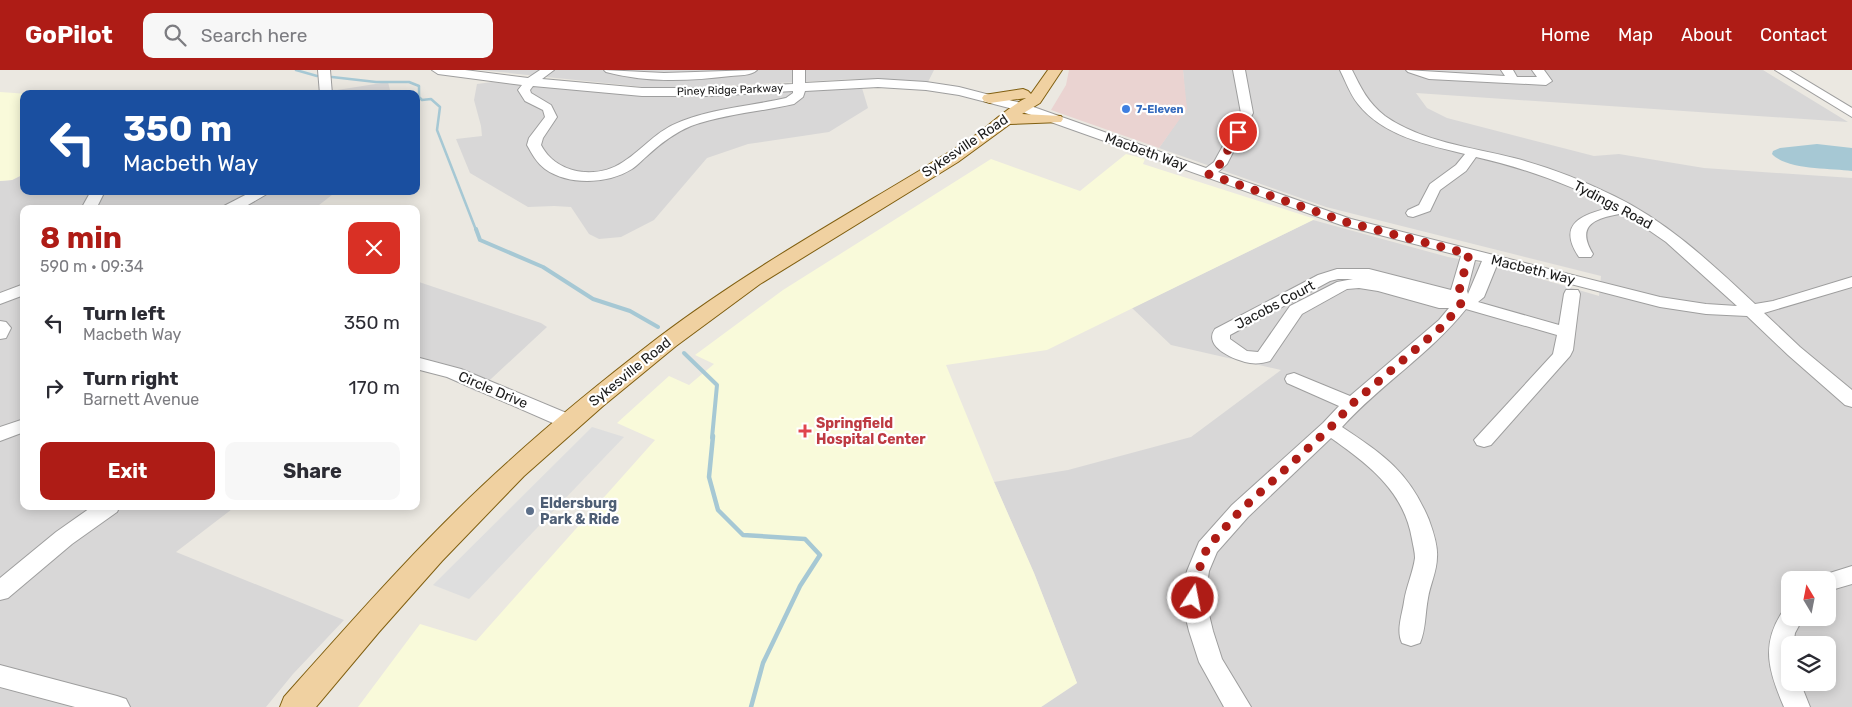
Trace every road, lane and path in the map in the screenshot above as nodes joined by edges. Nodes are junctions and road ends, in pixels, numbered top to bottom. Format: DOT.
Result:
graph roads {
  1 [pos="324,70"];
  2 [pos="438,70"];
  3 [pos="548,70"];
  4 [pos="610,70"];
  5 [pos="751,70"];
  6 [pos="799,70"];
  7 [pos="1041,70"];
  8 [pos="1055,70"];
  9 [pos="1239,70"];
  10 [pos="1346,70"];
  11 [pos="1412,70"];
  12 [pos="1538,70"];
  13 [pos="1781,70"];
  14 [pos="1796,70"];
  15 [pos="1509,75"];
  16 [pos="530,82"];
  17 [pos="799,87"];
  18 [pos="326,90"];
  19 [pos="990,98"];
  20 [pos="1022,100"];
  21 [pos="1852,104"];
  22 [pos="1852,113"];
  23 [pos="1007,119"];
  24 [pos="1055,119"];
  25 [pos="1473,152"];
  26 [pos="1208,174"];
  27 [pos="256,195"];
  28 [pos="237,205"];
  29 [pos="1627,208"];
  30 [pos="1413,214"];
  31 [pos="1469,254"];
  32 [pos="1585,254"];
  33 [pos="1491,259"];
  34 [pos="1852,282"];
  35 [pos="20,291"];
  36 [pos="1572,294"];
  37 [pos="0,299"];
  38 [pos="1462,302"];
  39 [pos="1751,311"];
  40 [pos="0,326"];
  41 [pos="1566,332"];
  42 [pos="0,334"];
  43 [pos="420,364"];
  44 [pos="1294,379"];
  45 [pos="1852,401"];
  46 [pos="1352,404"];
  47 [pos="569,422"];
  48 [pos="20,426"];
  49 [pos="1330,428"];
  50 [pos="0,434"];
  51 [pos="1484,440"];
  52 [pos="103,510"];
  53 [pos="1852,575"];
  54 [pos="1836,580"];
  55 [pos="0,591"];
  56 [pos="1786,626"];
  57 [pos="1411,636"];
  58 [pos="0,676"];
  59 [pos="117,707"];
  60 [pos="296,707"];
  61 [pos="1238,707"];
  62 [pos="1797,707"];
  1 -- 18 [label="street"];
  2 -- 16 [label="street, Piney Ridge Parkway"];
  3 -- 16 [label="street"];
  4 -- 5 [label="street"];
  6 -- 17 [label="street"];
  7 -- 20 [label="main road, Sykesville Road"];
  8 -- 20 [label="main road, Sykesville Road"];
  9 -- 26 [label="street"];
  10 -- 25 [label="street, Tydings Road"];
  11 -- 15 [label="street"];
  12 -- 15 [label="street"];
  13 -- 22 [label="street"];
  14 -- 21 [label="street"];
  16 -- 17 [label="street, Piney Ridge Parkway"];
  16 -- 17 [label="street"];
  17 -- 19 [label="street, Piney Ridge Parkway"];
  19 -- 20 [label="main road"];
  20 -- 23 [label="main road, Sykesville Road"];
  20 -- 24 [label="street, Macbeth Way"];
  23 -- 24 [label="main road"];
  23 -- 47 [label="main road, Sykesville Road"];
  24 -- 26 [label="street, Macbeth Way"];
  25 -- 29 [label="street, Tydings Road"];
  25 -- 30 [label="street"];
  26 -- 31 [label="street, Macbeth Way"];
  27 -- 28 [label="street"];
  29 -- 32 [label="street"];
  29 -- 39 [label="street, Tydings Road"];
  31 -- 33 [label="street, Macbeth Way"];
  31 -- 38 [label="street"];
  33 -- 38 [label="street"];
  33 -- 39 [label="street, Macbeth Way"];
  34 -- 39 [label="street, Macbeth Way"];
  35 -- 37 [label="street"];
  36 -- 41 [label="street"];
  38 -- 38 [label="street, Jacobs Court"];
  38 -- 41 [label="street"];
  38 -- 46 [label="street"];
  39 -- 45 [label="street, Tydings Road"];
  40 -- 42 [label="street"];
  41 -- 51 [label="street"];
  43 -- 47 [label="street, Circle Drive"];
  44 -- 46 [label="street"];
  46 -- 49 [label="street"];
  47 -- 60 [label="main road, Sykesville Road"];
  48 -- 50 [label="street"];
  49 -- 57 [label="street"];
  49 -- 61 [label="street"];
  52 -- 55 [label="street"];
  53 -- 54 [label="street"];
  56 -- 62 [label="street"];
  58 -- 59 [label="street"];
}
